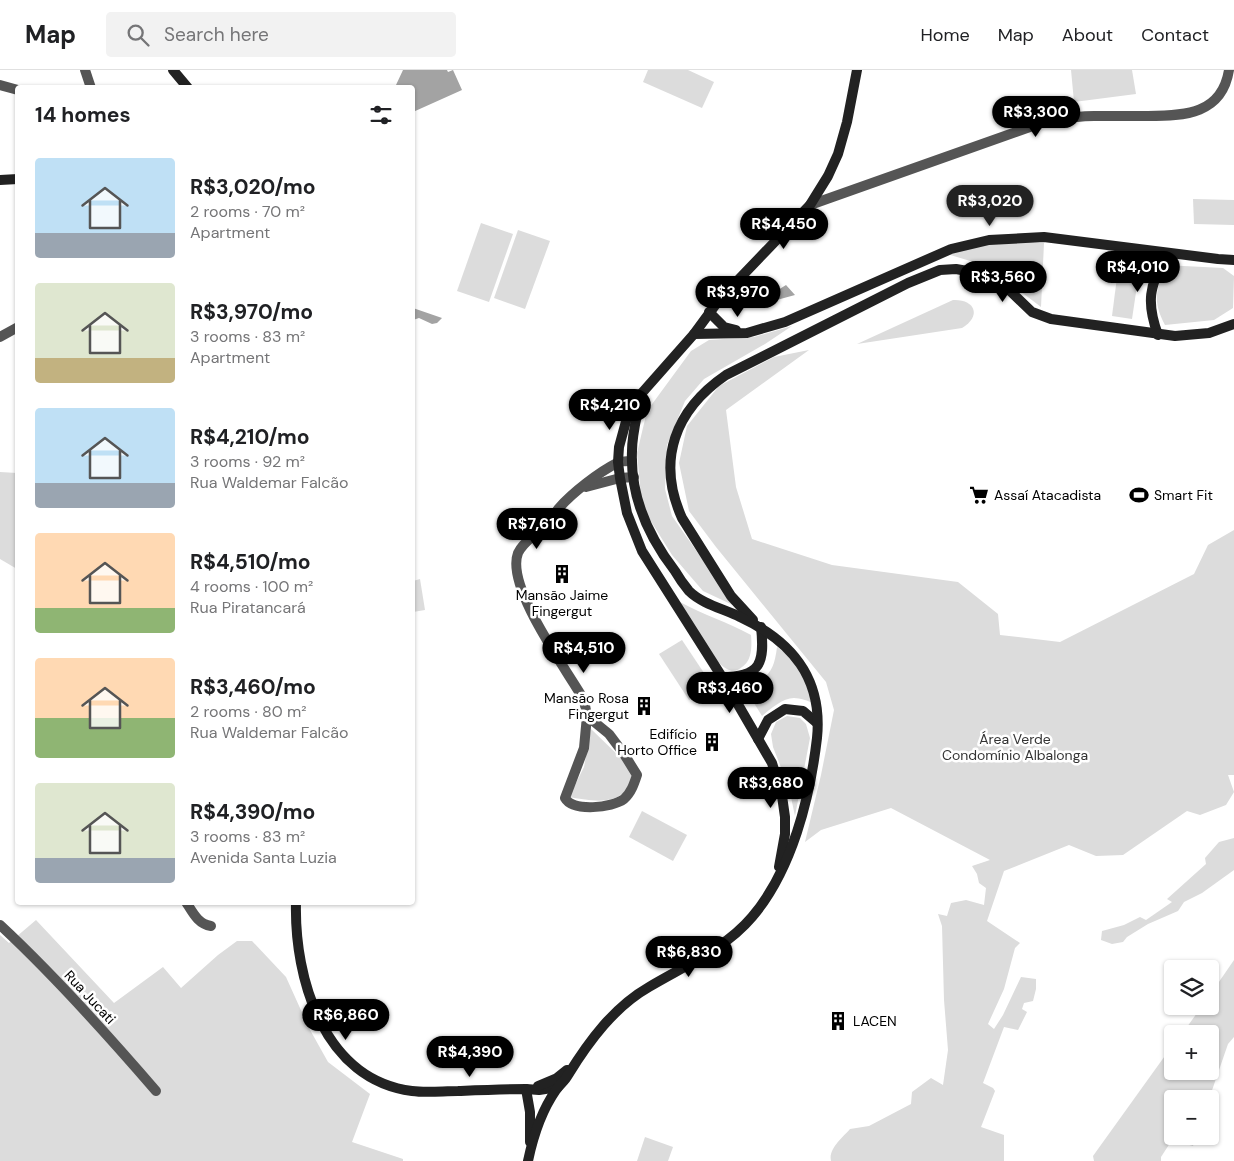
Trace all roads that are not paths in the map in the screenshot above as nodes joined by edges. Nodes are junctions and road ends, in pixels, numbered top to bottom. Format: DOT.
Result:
graph roads {
  1 [pos="85,70"];
  2 [pos="172,70"];
  3 [pos="857,70"];
  4 [pos="1229,70"];
  5 [pos="0,85"];
  6 [pos="90,85"];
  7 [pos="179,85"];
  8 [pos="185,85"];
  9 [pos="15,89"];
  10 [pos="15,179"];
  11 [pos="0,180"];
  12 [pos="810,205"];
  13 [pos="1165,253"];
  14 [pos="1234,260"];
  15 [pos="709,312"];
  16 [pos="1234,324"];
  17 [pos="15,328"];
  18 [pos="765,328"];
  19 [pos="694,334"];
  20 [pos="1158,335"];
  21 [pos="0,336"];
  22 [pos="641,394"];
  23 [pos="632,460"];
  24 [pos="618,462"];
  25 [pos="634,477"];
  26 [pos="620,478"];
  27 [pos="580,488"];
  28 [pos="761,627"];
  29 [pos="722,677"];
  30 [pos="587,716"];
  31 [pos="817,723"];
  32 [pos="758,739"];
  33 [pos="777,879"];
  34 [pos="188,905"];
  35 [pos="296,905"];
  36 [pos="0,925"];
  37 [pos="211,926"];
  38 [pos="577,1061"];
  39 [pos="558,1087"];
  40 [pos="526,1089"];
  41 [pos="156,1091"];
  42 [pos="529,1157"];
  1 -- 6 [label="street"];
  2 -- 7 [label="street"];
  2 -- 8 [label="street"];
  3 -- 12 [label="street"];
  4 -- 12 [label="street"];
  5 -- 9 [label="street"];
  10 -- 11 [label="street"];
  12 -- 15 [label="street"];
  13 -- 14 [label="street"];
  13 -- 18 [label="street"];
  13 -- 20 [label="street"];
  15 -- 18 [label="street"];
  15 -- 19 [label="street"];
  16 -- 20 [label="street"];
  17 -- 21 [label="street"];
  18 -- 19 [label="street"];
  19 -- 22 [label="street"];
  20 -- 28 [label="street"];
  22 -- 23 [label="street"];
  22 -- 24 [label="street"];
  23 -- 24 [label="street"];
  23 -- 25 [label="street"];
  24 -- 26 [label="street"];
  24 -- 27 [label="street"];
  25 -- 26 [label="street"];
  25 -- 28 [label="street"];
  26 -- 27 [label="street"];
  26 -- 29 [label="street"];
  27 -- 30 [label="street"];
  28 -- 29 [label="street"];
  28 -- 31 [label="street"];
  29 -- 32 [label="street"];
  30 -- 30 [label="street"];
  31 -- 32 [label="street"];
  31 -- 33 [label="street"];
  32 -- 33 [label="street"];
  33 -- 38 [label="street"];
  34 -- 37 [label="street"];
  35 -- 40 [label="street"];
  36 -- 41 [label="street, Rua Jucati"];
  38 -- 39 [label="street"];
  38 -- 40 [label="street"];
  39 -- 40 [label="street"];
  39 -- 42 [label="street"];
  40 -- 42 [label="street"];
}
